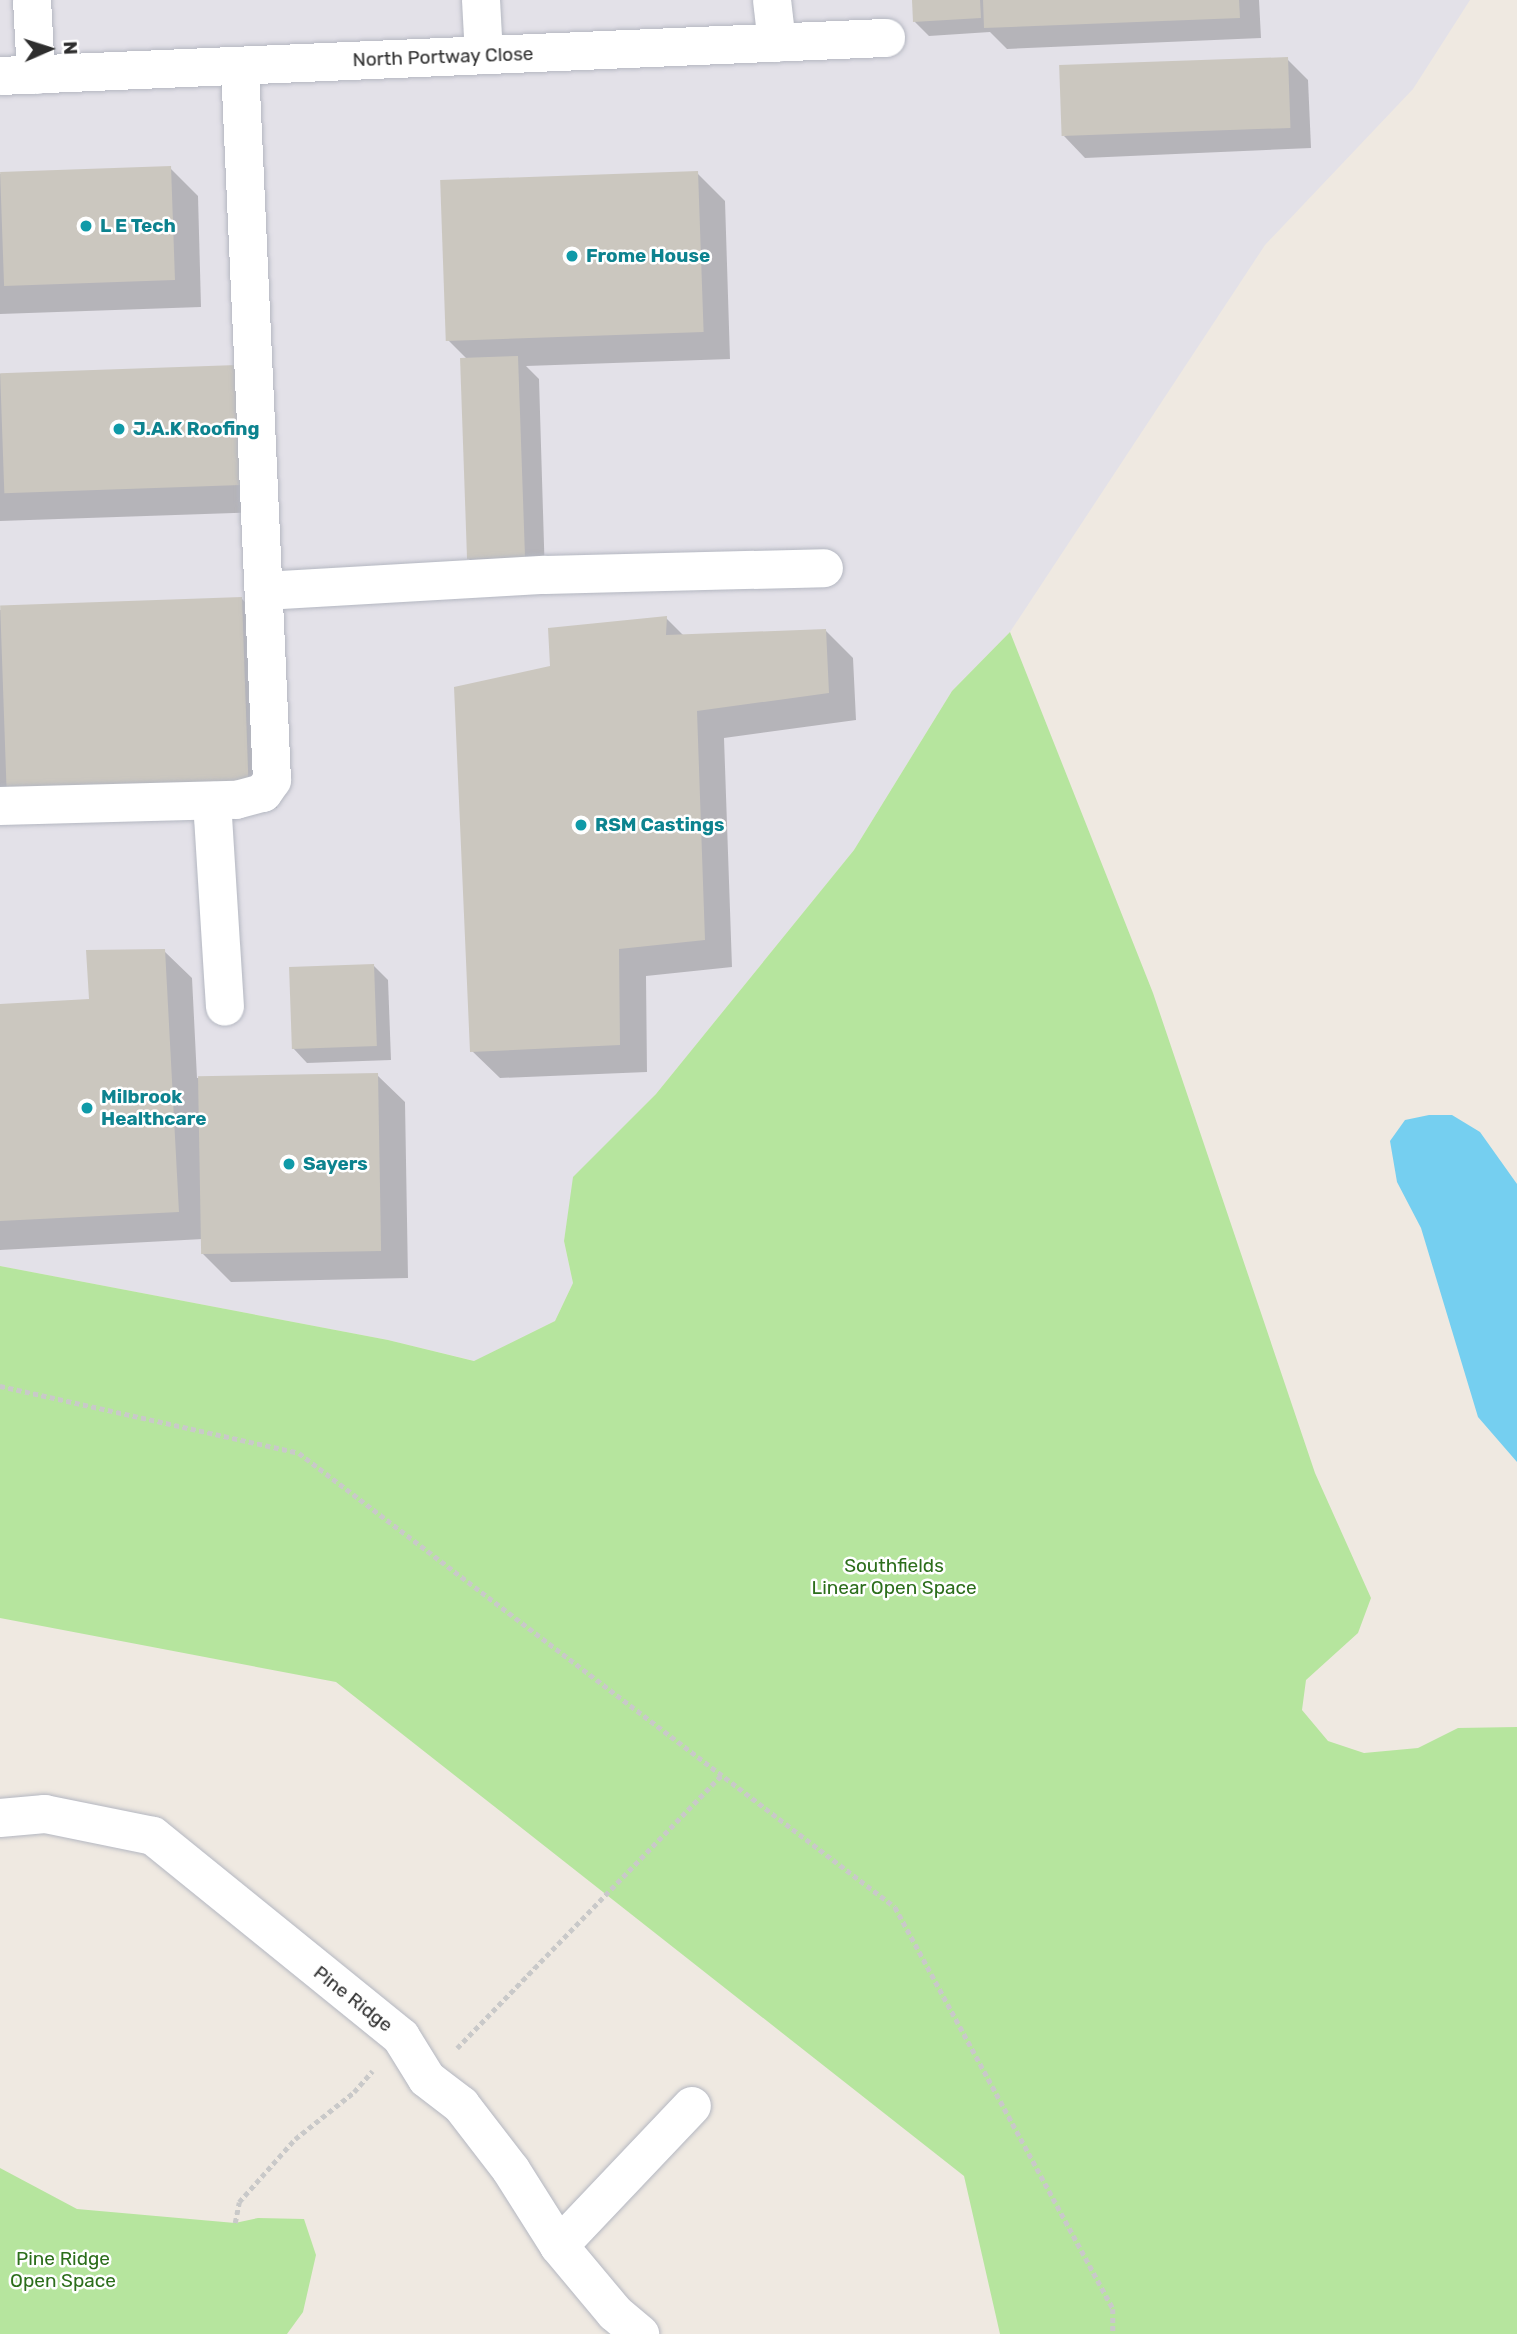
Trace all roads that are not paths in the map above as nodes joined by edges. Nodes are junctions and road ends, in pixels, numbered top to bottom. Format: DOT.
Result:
graph roads {
  1 [pos="32,0"];
  2 [pos="481,0"];
  3 [pos="772,0"];
  4 [pos="886,38"];
  5 [pos="777,43"];
  6 [pos="484,55"];
  7 [pos="240,66"];
  8 [pos="18,75"];
  9 [pos="824,568"];
  10 [pos="264,592"];
  11 [pos="212,801"];
  12 [pos="0,806"];
  13 [pos="225,1007"];
  14 [pos="0,1818"];
  15 [pos="692,2106"];
  16 [pos="558,2246"];
  17 [pos="619,2327"];
  1 -- 8 [label="street"];
  2 -- 6 [label="street"];
  3 -- 5 [label="street"];
  4 -- 5 [label="street, North Portway Close"];
  5 -- 6 [label="street, North Portway Close"];
  6 -- 7 [label="street, North Portway Close"];
  7 -- 8 [label="street, North Portway Close"];
  7 -- 10 [label="street"];
  9 -- 10 [label="street"];
  10 -- 11 [label="street"];
  11 -- 12 [label="street"];
  11 -- 13 [label="street"];
  14 -- 16 [label="street, Pine Ridge"];
  15 -- 16 [label="street"];
  16 -- 17 [label="street, Pine Ridge"];
}
